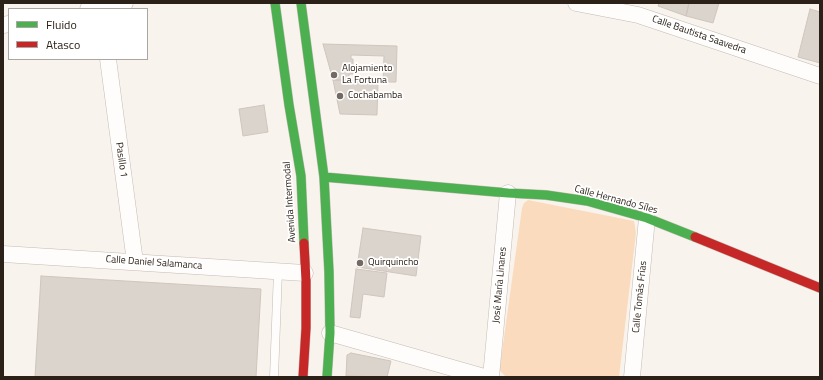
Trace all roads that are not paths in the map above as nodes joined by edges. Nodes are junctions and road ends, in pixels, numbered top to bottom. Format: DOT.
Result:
graph roads {
  1 [pos="125,3"];
  2 [pos="275,3"];
  3 [pos="301,3"];
  4 [pos="576,3"];
  5 [pos="97,8"];
  6 [pos="639,9"];
  7 [pos="108,60"];
  8 [pos="820,76"];
  9 [pos="324,177"];
  10 [pos="508,193"];
  11 [pos="647,218"];
  12 [pos="3,254"];
  13 [pos="135,262"];
  14 [pos="278,275"];
  15 [pos="305,277"];
  16 [pos="820,288"];
  17 [pos="330,333"];
  18 [pos="274,377"];
  19 [pos="303,377"];
  20 [pos="327,377"];
  21 [pos="484,377"];
  22 [pos="491,377"];
  23 [pos="632,377"];
  1 -- 5 [label="street"];
  2 -- 15 [label="main road, Avenida Intermodal"];
  3 -- 9 [label="main road"];
  4 -- 6 [label="street, Calle Bautista Saavedra"];
  6 -- 8 [label="street, Calle Bautista Saavedra"];
  7 -- 13 [label="street, Pasillo 1"];
  9 -- 10 [label="main road, Calle Hernando Síles"];
  9 -- 17 [label="main road"];
  10 -- 11 [label="main road, Calle Hernando Síles"];
  10 -- 22 [label="street, José María Linares"];
  11 -- 16 [label="main road, Calle Hernando Síles"];
  11 -- 23 [label="street, Calle Tomás Frías"];
  12 -- 13 [label="street, Calle Daniel Salamanca"];
  13 -- 14 [label="street, Calle Daniel Salamanca"];
  14 -- 15 [label="street, Calle Daniel Salamanca"];
  14 -- 18 [label="lane"];
  15 -- 19 [label="main road, Avenida Intermodal"];
  17 -- 20 [label="main road"];
  17 -- 21 [label="street"];
}
